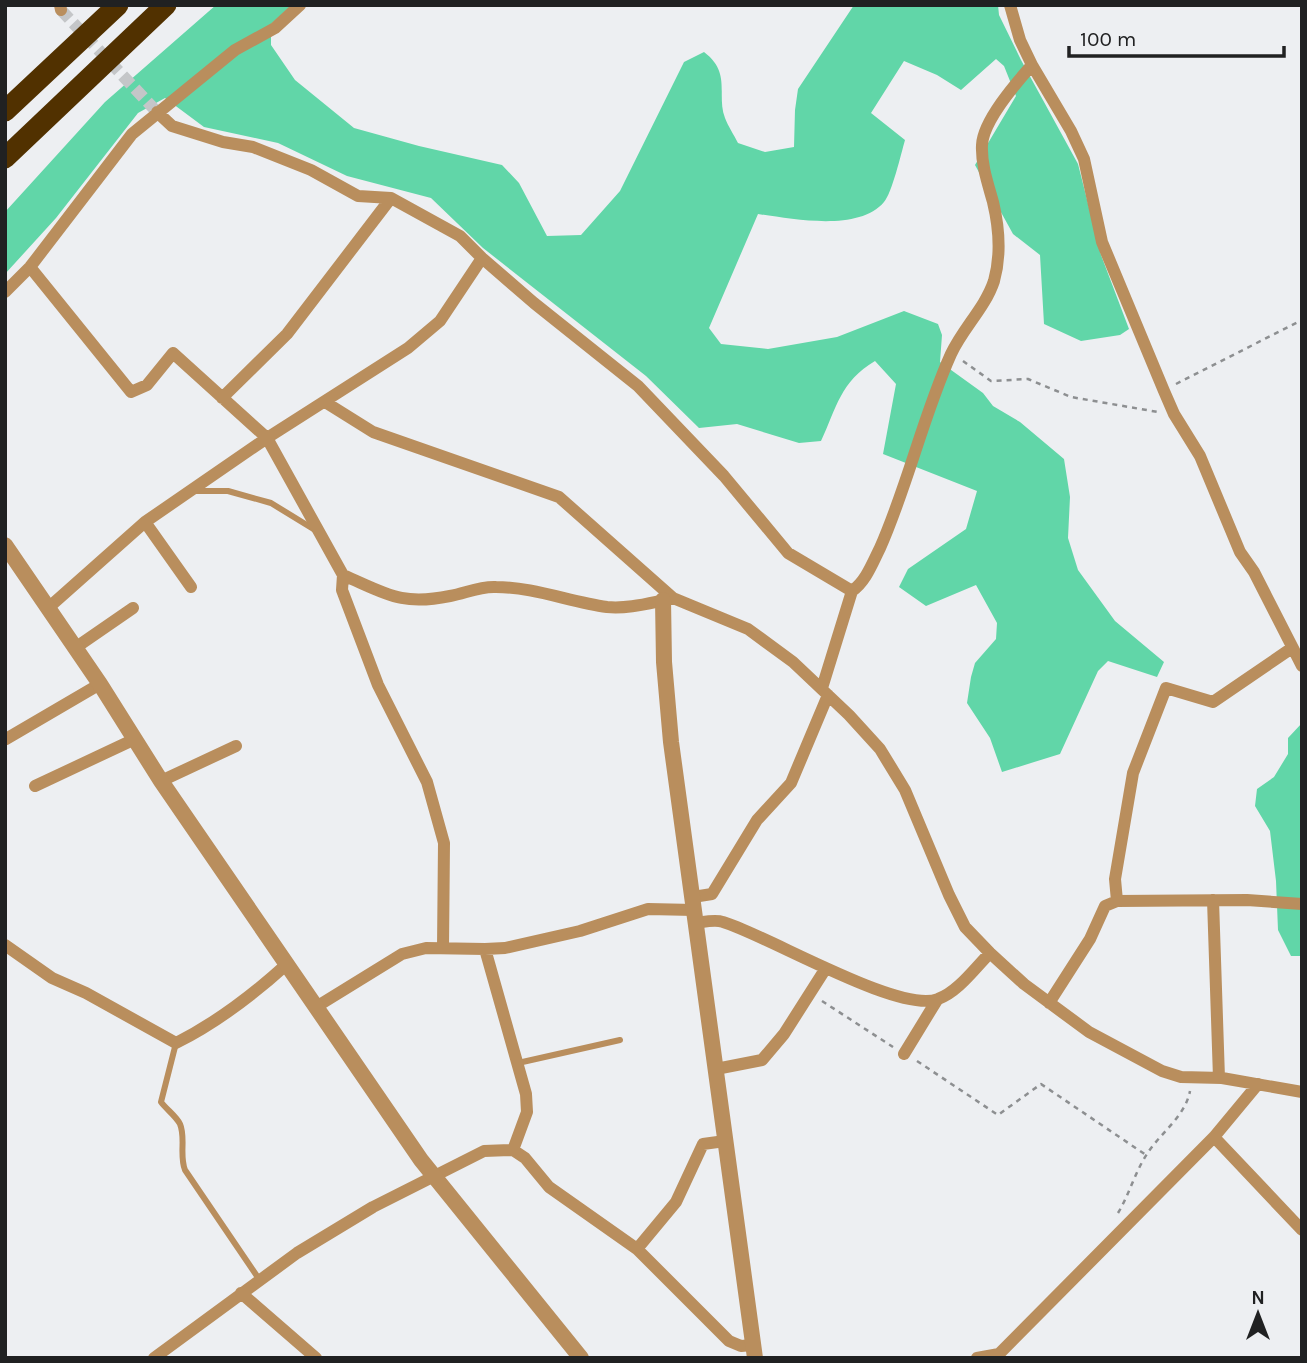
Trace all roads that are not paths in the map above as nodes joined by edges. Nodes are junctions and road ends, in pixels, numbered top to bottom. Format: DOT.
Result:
graph roads {
  1 [pos="118,5"];
  2 [pos="166,5"];
  3 [pos="300,5"];
  4 [pos="1010,5"];
  5 [pos="1032,65"];
  6 [pos="5,111"];
  7 [pos="157,113"];
  8 [pos="5,158"];
  9 [pos="391,198"];
  10 [pos="482,258"];
  11 [pos="30,267"];
  12 [pos="5,292"];
  13 [pos="222,398"];
  14 [pos="325,402"];
  15 [pos="267,438"];
  16 [pos="190,491"];
  17 [pos="145,523"];
  18 [pos="320,533"];
  19 [pos="5,545"];
  20 [pos="343,575"];
  21 [pos="191,587"];
  22 [pos="852,591"];
  23 [pos="668,599"];
  24 [pos="133,608"];
  25 [pos="47,609"];
  26 [pos="75,648"];
  27 [pos="1292,648"];
  28 [pos="1302,666"];
  29 [pos="100,684"];
  30 [pos="825,692"];
  31 [pos="6,739"];
  32 [pos="135,739"];
  33 [pos="236,746"];
  34 [pos="161,781"];
  35 [pos="35,786"];
  36 [pos="1213,900"];
  37 [pos="1117,901"];
  38 [pos="1302,904"];
  39 [pos="694,910"];
  40 [pos="5,945"];
  41 [pos="443,948"];
  42 [pos="485,950"];
  43 [pos="990,953"];
  44 [pos="287,964"];
  45 [pos="826,968"];
  46 [pos="937,1000"];
  47 [pos="1049,1003"];
  48 [pos="316,1007"];
  49 [pos="620,1040"];
  50 [pos="176,1043"];
  51 [pos="904,1054"];
  52 [pos="518,1063"];
  53 [pos="716,1069"];
  54 [pos="1219,1078"];
  55 [pos="1258,1084"];
  56 [pos="1302,1092"];
  57 [pos="1214,1137"];
  58 [pos="725,1141"];
  59 [pos="513,1150"];
  60 [pos="433,1175"];
  61 [pos="1302,1230"];
  62 [pos="637,1249"];
  63 [pos="259,1279"];
  64 [pos="241,1293"];
  65 [pos="754,1351"];
  66 [pos="997,1356"];
  67 [pos="154,1358"];
  68 [pos="316,1358"];
  69 [pos="581,1358"];
  70 [pos="977,1358"];
  1 -- 6 [label="highway"];
  2 -- 8 [label="highway"];
  3 -- 7 [label="street"];
  4 -- 5 [label="street"];
  5 -- 22 [label="street"];
  5 -- 27 [label="street"];
  7 -- 9 [label="street"];
  7 -- 11 [label="street"];
  9 -- 10 [label="street"];
  9 -- 13 [label="street"];
  10 -- 14 [label="street"];
  10 -- 22 [label="street"];
  11 -- 12 [label="street"];
  11 -- 13 [label="street"];
  13 -- 15 [label="street"];
  14 -- 15 [label="street"];
  14 -- 23 [label="street"];
  15 -- 16 [label="street"];
  15 -- 18 [label="street"];
  16 -- 17 [label="street"];
  16 -- 18 [label="lane"];
  17 -- 21 [label="street"];
  17 -- 25 [label="street"];
  18 -- 20 [label="street"];
  19 -- 25 [label="street"];
  20 -- 23 [label="street"];
  20 -- 41 [label="street"];
  22 -- 30 [label="street"];
  23 -- 30 [label="street"];
  23 -- 39 [label="street"];
  24 -- 26 [label="street"];
  25 -- 26 [label="street"];
  26 -- 29 [label="street"];
  27 -- 28 [label="street"];
  27 -- 37 [label="street"];
  29 -- 31 [label="street"];
  29 -- 32 [label="street"];
  30 -- 39 [label="street"];
  30 -- 43 [label="street"];
  32 -- 34 [label="street"];
  32 -- 35 [label="street"];
  33 -- 34 [label="street"];
  34 -- 44 [label="street"];
  36 -- 37 [label="street"];
  36 -- 38 [label="street"];
  36 -- 54 [label="street"];
  37 -- 47 [label="street"];
  39 -- 42 [label="street"];
  39 -- 45 [label="street"];
  39 -- 53 [label="street"];
  40 -- 50 [label="street"];
  41 -- 42 [label="street"];
  41 -- 48 [label="street"];
  42 -- 52 [label="street"];
  43 -- 46 [label="street"];
  43 -- 47 [label="street"];
  44 -- 48 [label="street"];
  44 -- 50 [label="street"];
  45 -- 46 [label="street"];
  45 -- 53 [label="street"];
  46 -- 51 [label="street"];
  47 -- 54 [label="street"];
  48 -- 60 [label="street"];
  49 -- 52 [label="lane"];
  50 -- 63 [label="lane"];
  52 -- 59 [label="street"];
  53 -- 58 [label="street"];
  54 -- 55 [label="street"];
  55 -- 56 [label="street"];
  55 -- 57 [label="street"];
  57 -- 61 [label="street"];
  57 -- 66 [label="street"];
  58 -- 62 [label="street"];
  58 -- 65 [label="street"];
  59 -- 60 [label="street"];
  59 -- 62 [label="street"];
  60 -- 63 [label="street"];
  60 -- 69 [label="street"];
  62 -- 65 [label="street"];
  63 -- 64 [label="street"];
  64 -- 67 [label="street"];
  64 -- 68 [label="street"];
  66 -- 70 [label="street"];
}
